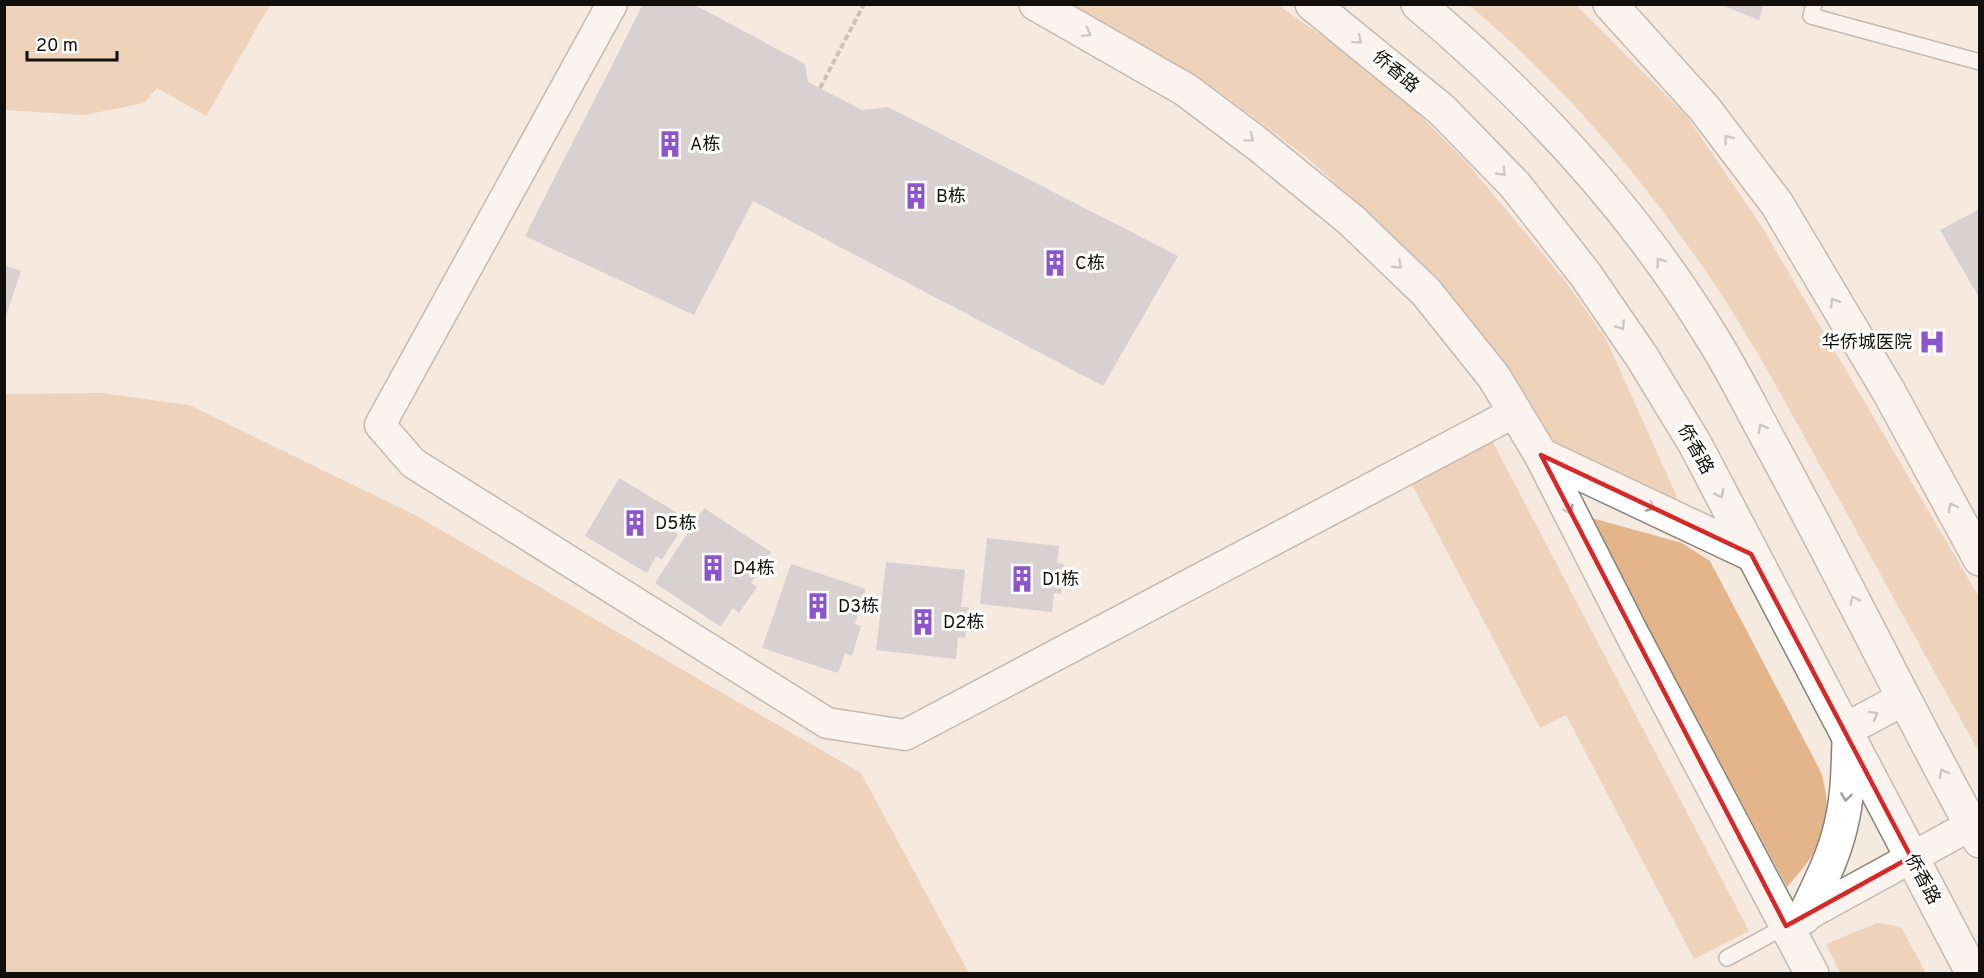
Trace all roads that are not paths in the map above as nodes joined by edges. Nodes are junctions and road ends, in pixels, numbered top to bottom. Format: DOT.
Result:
graph roads {
  1 [pos="612,4"];
  2 [pos="1035,4"];
  3 [pos="1312,4"];
  4 [pos="1418,4"];
  5 [pos="1610,4"];
  6 [pos="1814,4"];
  7 [pos="1980,62"];
  8 [pos="1515,412"];
  9 [pos="1541,455"];
  10 [pos="1751,554"];
  11 [pos="1980,559"];
  12 [pos="1903,699"];
  13 [pos="1847,735"];
  14 [pos="1975,833"];
  15 [pos="1911,857"];
  16 [pos="1795,921"];
  17 [pos="1727,958"];
  18 [pos="1812,974"];
  19 [pos="1973,974"];
  1 -- 8 [label="street"];
  2 -- 8 [label="main road, one-way"];
  3 -- 10 [label="main road, 侨香路, one-way"];
  12 -- 4 [label="main road, one-way"];
  11 -- 5 [label="main road, one-way"];
  6 -- 7 [label="lane"];
  8 -- 9 [label="main road"];
  9 -- 10 [label="main road, one-way"];
  9 -- 16 [label="main road, one-way"];
  10 -- 13 [label="main road, 侨香路"];
  13 -- 12 [label="main road, one-way"];
  14 -- 12 [label="main road, one-way"];
  13 -- 15 [label="main road, 侨香路"];
  13 -- 16 [label="main road, one-way"];
  14 -- 15 [label="street"];
  15 -- 16 [label="street"];
  15 -- 19 [label="main road, 侨香路"];
  16 -- 17 [label="lane"];
  16 -- 18 [label="main road"];
}
